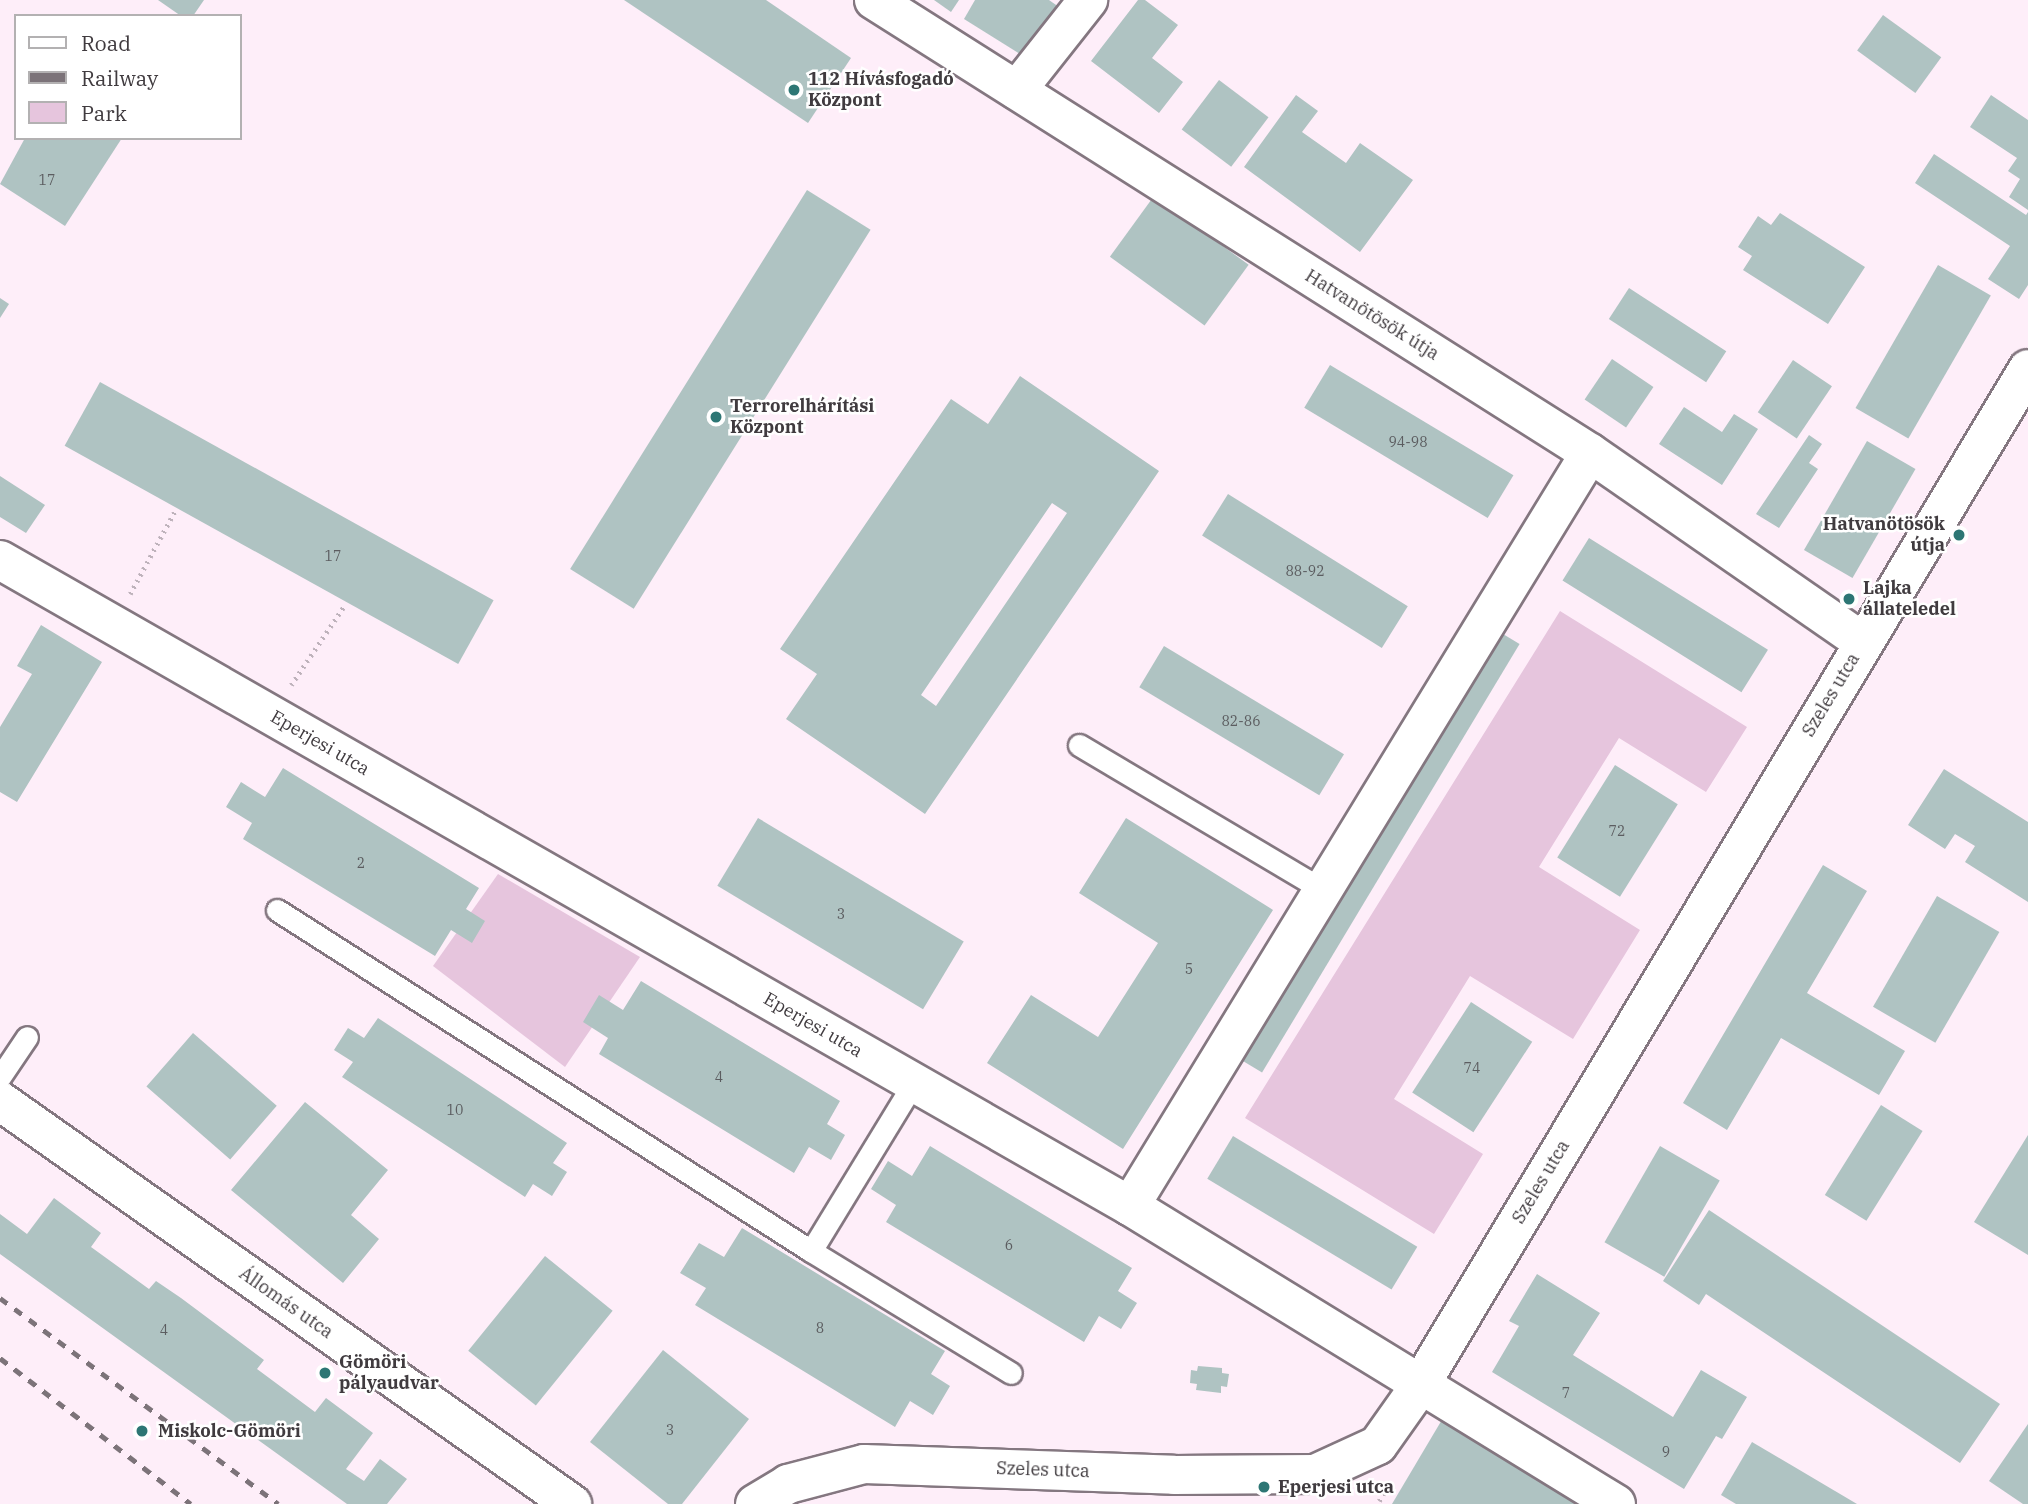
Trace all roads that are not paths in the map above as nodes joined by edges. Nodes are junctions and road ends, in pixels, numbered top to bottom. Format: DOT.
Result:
graph roads {
  1 [pos="874,0"];
  2 [pos="1088,0"];
  3 [pos="1017,90"];
  4 [pos="2028,369"];
  5 [pos="1590,453"];
  6 [pos="0,560"];
  7 [pos="1863,642"];
  8 [pos="1079,745"];
  9 [pos="1323,890"];
  10 [pos="277,910"];
  11 [pos="27,1037"];
  12 [pos="0,1077"];
  13 [pos="914,1083"];
  14 [pos="0,1101"];
  15 [pos="1130,1206"];
  16 [pos="811,1251"];
  17 [pos="1011,1373"];
  18 [pos="1419,1387"];
  19 [pos="572,1504"];
  20 [pos="755,1504"];
  21 [pos="1616,1504"];
  1 -- 3 [label="street, Hatvanötösök útja"];
  2 -- 3 [label="street"];
  3 -- 5 [label="street, Hatvanötösök útja"];
  4 -- 7 [label="street, Szeles utca"];
  5 -- 7 [label="street, Hatvanötösök útja"];
  5 -- 9 [label="street"];
  6 -- 13 [label="street, Eperjesi utca"];
  7 -- 18 [label="street, Szeles utca"];
  8 -- 9 [label="lane"];
  9 -- 15 [label="street"];
  10 -- 16 [label="lane"];
  11 -- 12 [label="lane"];
  13 -- 15 [label="street, Eperjesi utca"];
  13 -- 16 [label="lane"];
  14 -- 19 [label="street, Állomás utca"];
  15 -- 18 [label="street, Eperjesi utca"];
  16 -- 17 [label="lane"];
  18 -- 20 [label="street, Szeles utca"];
  18 -- 21 [label="street, Eperjesi utca"];
}
